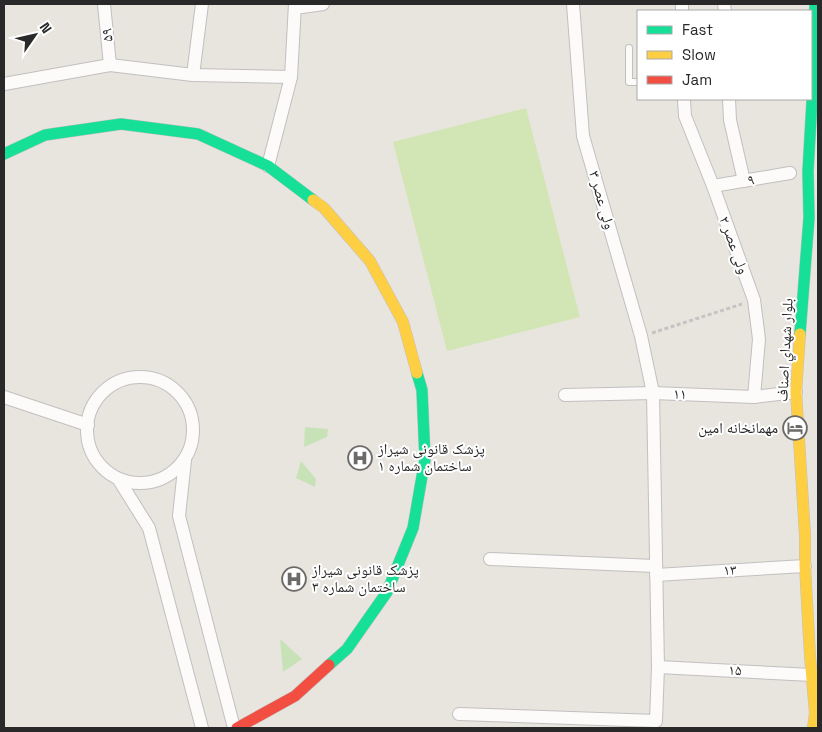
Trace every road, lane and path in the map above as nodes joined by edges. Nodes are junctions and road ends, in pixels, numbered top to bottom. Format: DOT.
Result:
graph roads {
  1 [pos="104,4"];
  2 [pos="202,4"];
  3 [pos="323,4"];
  4 [pos="573,4"];
  5 [pos="815,4"];
  6 [pos="295,6"];
  7 [pos="629,48"];
  8 [pos="110,66"];
  9 [pos="193,75"];
  10 [pos="291,78"];
  11 [pos="637,82"];
  12 [pos="4,84"];
  13 [pos="684,100"];
  14 [pos="729,100"];
  15 [pos="4,154"];
  16 [pos="268,166"];
  17 [pos="790,172"];
  18 [pos="744,181"];
  19 [pos="713,186"];
  20 [pos="754,300"];
  21 [pos="641,336"];
  22 [pos="796,392"];
  23 [pos="653,393"];
  24 [pos="565,395"];
  25 [pos="4,397"];
  26 [pos="754,397"];
  27 [pos="88,425"];
  28 [pos="185,460"];
  29 [pos="119,480"];
  30 [pos="490,559"];
  31 [pos="805,566"];
  32 [pos="656,570"];
  33 [pos="818,622"];
  34 [pos="809,634"];
  35 [pos="658,666"];
  36 [pos="812,675"];
  37 [pos="459,714"];
  38 [pos="202,728"];
  39 [pos="235,728"];
  40 [pos="813,728"];
  1 -- 8 [label="street, ۵۹"];
  2 -- 9 [label="street"];
  3 -- 6 [label="street"];
  4 -- 21 [label="street, ولی عصر ۳"];
  5 -- 22 [label="street, بلوار شهداي اصناف"];
  6 -- 10 [label="street"];
  7 -- 11 [label="lane"];
  8 -- 9 [label="street"];
  8 -- 12 [label="street"];
  9 -- 10 [label="street"];
  10 -- 16 [label="street"];
  13 -- 19 [label="street, ولی عصر ۲"];
  14 -- 18 [label="street"];
  15 -- 16 [label="street"];
  16 -- 39 [label="street"];
  17 -- 18 [label="street, ۹"];
  18 -- 19 [label="street, ۹"];
  19 -- 20 [label="street, ولی عصر ۲"];
  20 -- 21 [label="path"];
  20 -- 26 [label="street, ولی عصر ۲"];
  21 -- 23 [label="street, ولی عصر ۳"];
  22 -- 26 [label="street, ۱۱"];
  22 -- 31 [label="street, بلوار شهداي اصناف"];
  23 -- 24 [label="street, ۱۱"];
  23 -- 26 [label="street, ۱۱"];
  23 -- 32 [label="street, ولی عصر ۳"];
  25 -- 27 [label="street"];
  27 -- 28 [label="street"];
  27 -- 29 [label="street"];
  28 -- 29 [label="street"];
  28 -- 39 [label="street"];
  29 -- 38 [label="street"];
  30 -- 32 [label="street, ۱۳"];
  31 -- 32 [label="street, ۱۳"];
  31 -- 34 [label="street, بلوار شهداي اصناف"];
  32 -- 35 [label="street, ولی عصر ۳"];
  33 -- 34 [label="street"];
  34 -- 36 [label="street, بلوار شهداي اصناف"];
  35 -- 36 [label="street, ۱۵"];
  35 -- 37 [label="street, ولی عصر ۳"];
  36 -- 40 [label="street, بلوار شهداي اصناف"];
}
